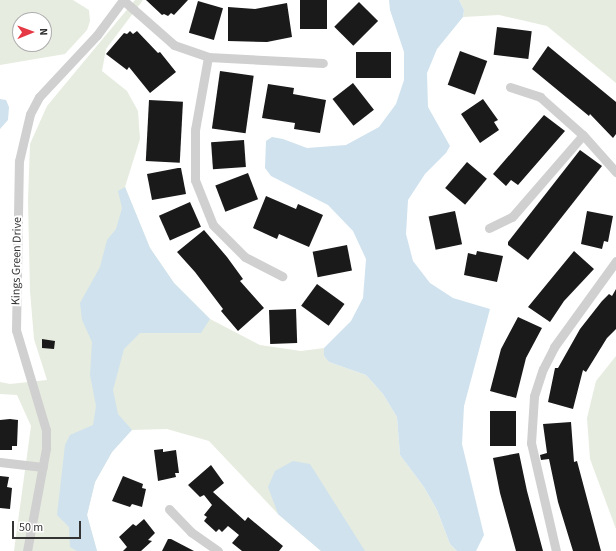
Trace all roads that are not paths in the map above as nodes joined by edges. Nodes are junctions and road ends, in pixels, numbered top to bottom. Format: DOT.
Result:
graph roads {
  1 [pos="123,0"];
  2 [pos="208,57"];
  3 [pos="323,63"];
  4 [pos="510,87"];
  5 [pos="584,135"];
  6 [pos="616,172"];
  7 [pos="489,228"];
  8 [pos="616,261"];
  9 [pos="282,276"];
  10 [pos="0,462"];
  11 [pos="43,467"];
  12 [pos="169,509"];
  13 [pos="27,551"];
  14 [pos="218,551"];
  15 [pos="556,551"];
  1 -- 2 [label="street"];
  1 -- 11 [label="street, Kings Green Drive"];
  2 -- 3 [label="street"];
  2 -- 9 [label="street"];
  4 -- 5 [label="street"];
  5 -- 6 [label="street"];
  5 -- 7 [label="street"];
  8 -- 15 [label="street"];
  10 -- 11 [label="street"];
  11 -- 13 [label="street, Kings Green Drive"];
  12 -- 14 [label="street"];
}
